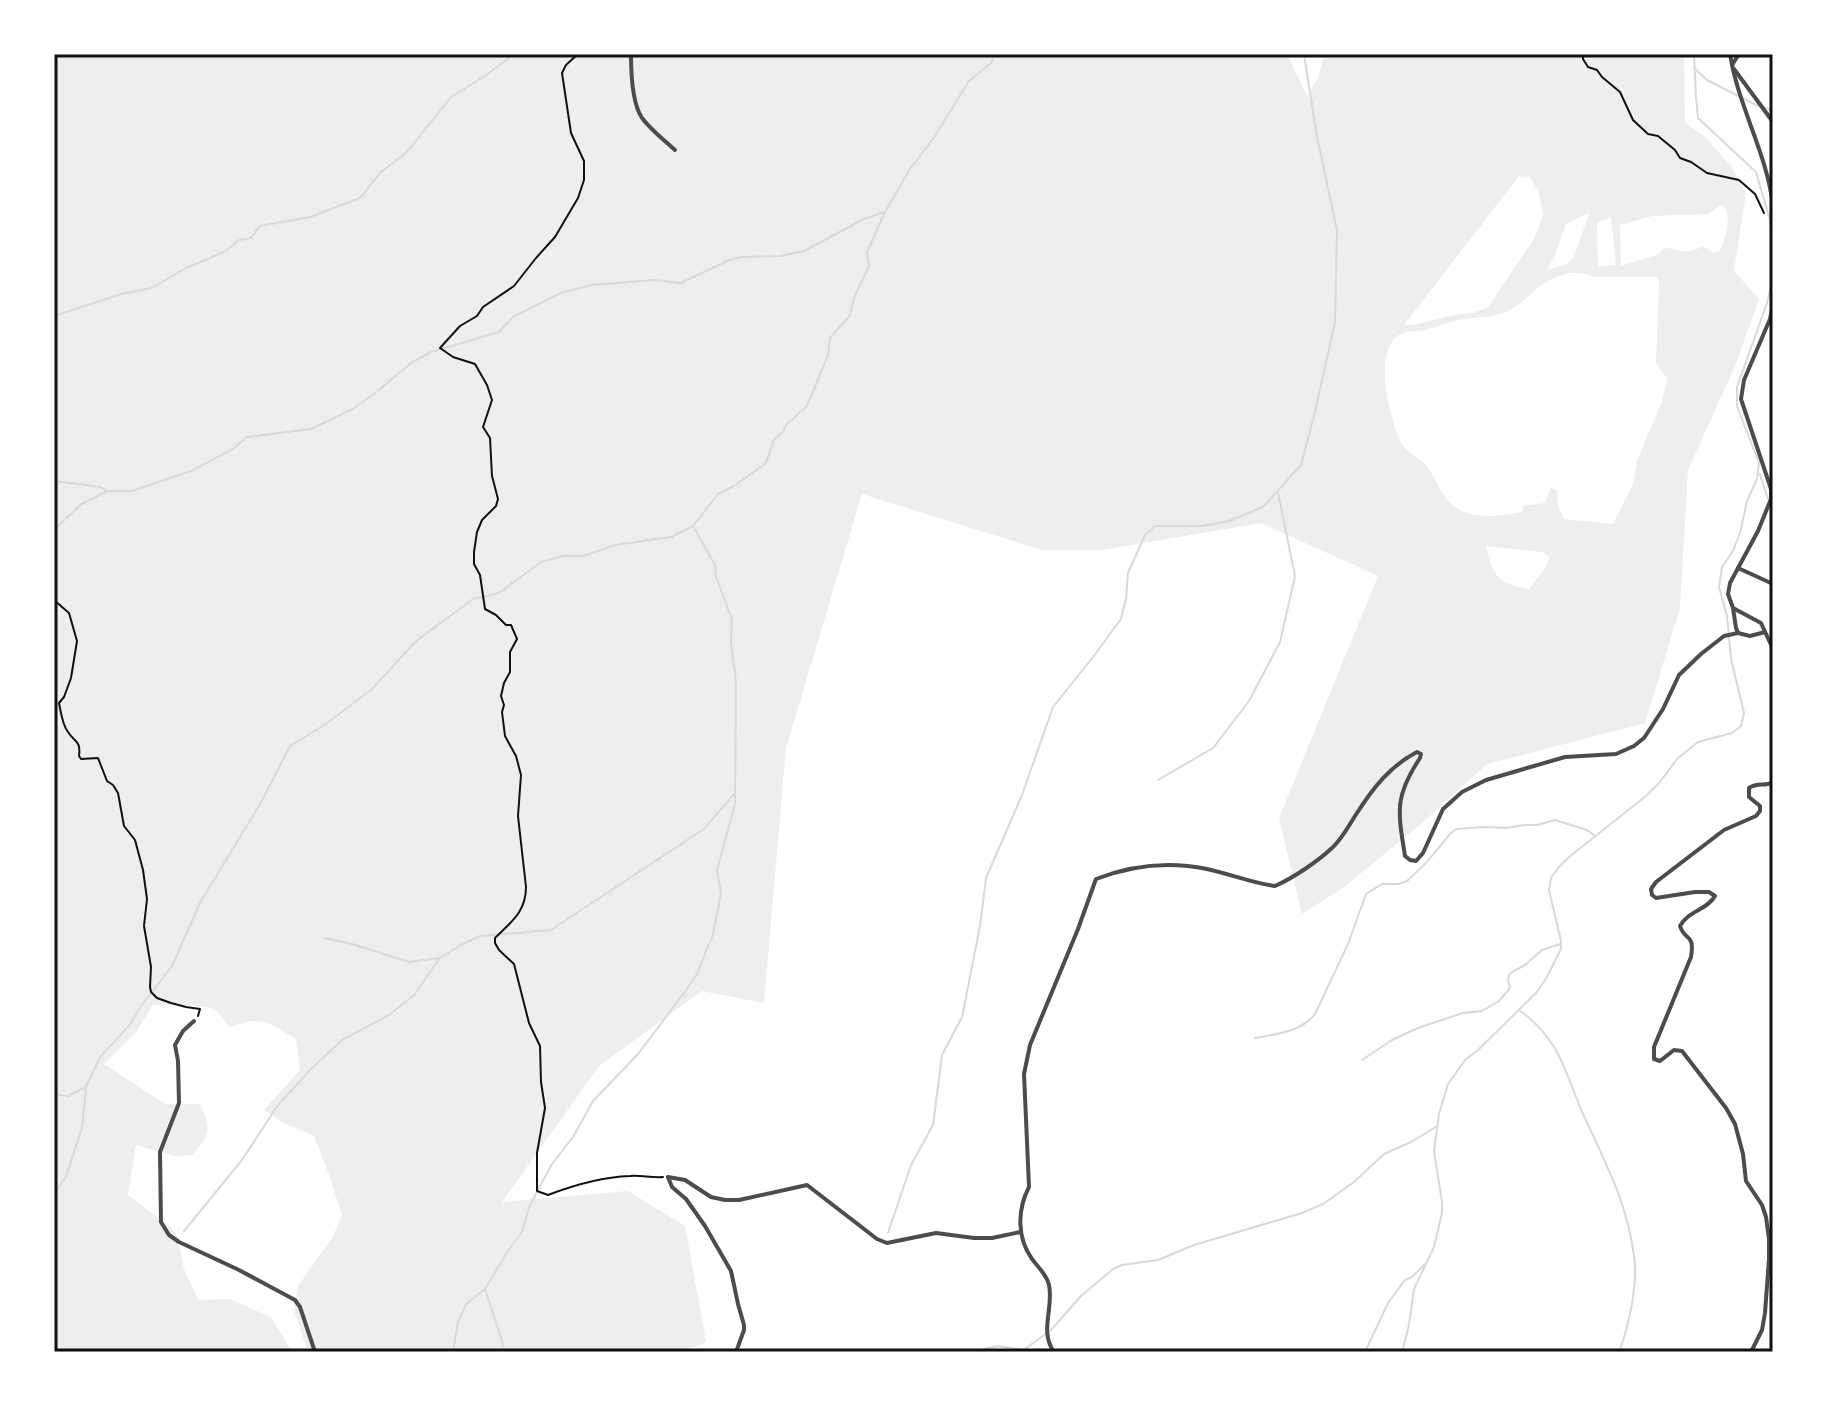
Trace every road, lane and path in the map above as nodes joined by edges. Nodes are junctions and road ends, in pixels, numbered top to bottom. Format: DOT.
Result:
graph roads {
  1 [pos="578,54"];
  2 [pos="631,54"];
  3 [pos="1583,54"];
  4 [pos="1730,54"];
  5 [pos="1739,54"];
  6 [pos="1732,66"];
  7 [pos="1773,122"];
  8 [pos="675,150"];
  9 [pos="1773,206"];
  10 [pos="1764,213"];
  11 [pos="1773,305"];
  12 [pos="1771,499"];
  13 [pos="1738,568"];
  14 [pos="1773,584"];
  15 [pos="54,600"];
  16 [pos="1733,608"];
  17 [pos="1765,632"];
  18 [pos="1736,633"];
  19 [pos="1773,649"];
  20 [pos="1773,782"];
  21 [pos="194,1021"];
  22 [pos="668,1177"];
  23 [pos="1020,1232"];
  24 [pos="1773,1311"];
  25 [pos="1765,1313"];
  26 [pos="315,1352"];
  27 [pos="736,1352"];
  28 [pos="1054,1352"];
  29 [pos="1751,1352"];
  1 -- 22 [label="path"];
  2 -- 8 [label="street"];
  3 -- 10 [label="path"];
  4 -- 6 [label="street"];
  5 -- 6 [label="street"];
  6 -- 7 [label="street"];
  6 -- 9 [label="street"];
  11 -- 12 [label="street"];
  12 -- 13 [label="street"];
  13 -- 14 [label="street"];
  13 -- 16 [label="street"];
  15 -- 21 [label="path"];
  16 -- 17 [label="street"];
  16 -- 18 [label="street"];
  17 -- 18 [label="street"];
  17 -- 19 [label="street"];
  18 -- 23 [label="street"];
  20 -- 25 [label="street"];
  21 -- 26 [label="street"];
  22 -- 23 [label="street"];
  22 -- 27 [label="street"];
  23 -- 28 [label="street"];
  24 -- 25 [label="street"];
  25 -- 29 [label="street"];
}
